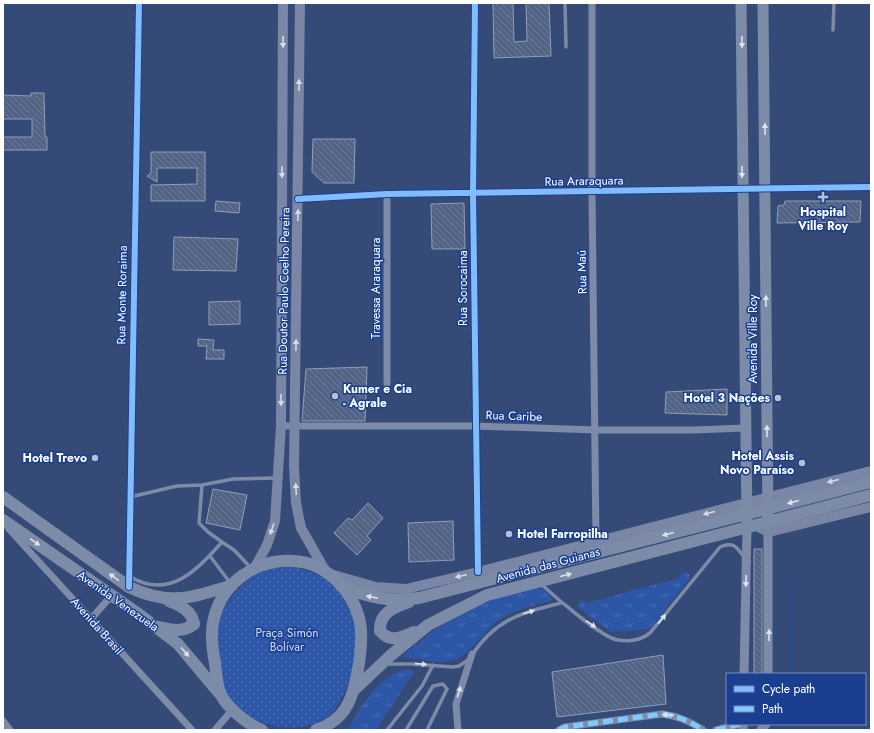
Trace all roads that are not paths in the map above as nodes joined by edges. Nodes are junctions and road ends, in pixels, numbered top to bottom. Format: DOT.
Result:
graph roads {
  1 [pos="139,3"];
  2 [pos="283,3"];
  3 [pos="300,3"];
  4 [pos="475,3"];
  5 [pos="565,3"];
  6 [pos="592,3"];
  7 [pos="741,3"];
  8 [pos="763,3"];
  9 [pos="834,3"];
  10 [pos="834,30"];
  11 [pos="566,47"];
  12 [pos="871,187"];
  13 [pos="742,189"];
  14 [pos="765,190"];
  15 [pos="592,192"];
  16 [pos="473,193"];
  17 [pos="387,194"];
  18 [pos="298,199"];
  19 [pos="387,383"];
  20 [pos="281,426"];
  21 [pos="475,426"];
  22 [pos="296,427"];
  23 [pos="746,428"];
  24 [pos="596,430"];
  25 [pos="871,471"];
  26 [pos="279,478"];
  27 [pos="871,482"];
  28 [pos="202,485"];
  29 [pos="871,495"];
  30 [pos="3,497"];
  31 [pos="129,497"];
  32 [pos="768,504"];
  33 [pos="871,507"];
  34 [pos="746,508"];
  35 [pos="3,520"];
  36 [pos="3,523"];
  37 [pos="760,527"];
  38 [pos="596,541"];
  39 [pos="222,542"];
  40 [pos="210,556"];
  41 [pos="747,561"];
  42 [pos="253,568"];
  43 [pos="478,572"];
  44 [pos="328,573"];
  45 [pos="129,582"];
  46 [pos="345,582"];
  47 [pos="539,582"];
  48 [pos="230,585"];
  49 [pos="112,595"];
  50 [pos="419,598"];
  51 [pos="166,599"];
  52 [pos="561,603"];
  53 [pos="91,619"];
  54 [pos="428,625"];
  55 [pos="154,626"];
  56 [pos="472,654"];
  57 [pos="382,664"];
  58 [pos="433,665"];
  59 [pos="744,673"];
  60 [pos="768,673"];
  61 [pos="353,691"];
  62 [pos="222,696"];
  63 [pos="345,709"];
  64 [pos="235,711"];
  65 [pos="3,721"];
  66 [pos="738,725"];
  67 [pos="10,730"];
  68 [pos="192,730"];
  69 [pos="215,730"];
  70 [pos="243,730"];
  71 [pos="262,730"];
  72 [pos="316,730"];
  73 [pos="332,730"];
  74 [pos="387,730"];
  75 [pos="406,730"];
  76 [pos="427,730"];
  77 [pos="458,730"];
  78 [pos="559,730"];
  79 [pos="703,730"];
  80 [pos="716,730"];
  1 -- 31 [label="street, Rua Monte Roraima"];
  2 -- 20 [label="main road, Rua Doutor Paulo Coelho Pereira, one-way"];
  18 -- 3 [label="main road, Rua Doutor Paulo Coelho Pereira, one-way"];
  4 -- 16 [label="street, Rua Sorocaima"];
  5 -- 11 [label="lane"];
  6 -- 15 [label="street, Rua Maú"];
  7 -- 13 [label="main road, Avenida Ville Roy, one-way"];
  14 -- 8 [label="main road, Avenida Ville Roy, one-way"];
  9 -- 10 [label="lane"];
  12 -- 14 [label="street, Rua Araraquara"];
  13 -- 14 [label="street, Rua Araraquara"];
  13 -- 15 [label="street, Rua Araraquara"];
  13 -- 23 [label="main road, Avenida Ville Roy"];
  32 -- 14 [label="main road, Avenida Ville Roy, one-way"];
  15 -- 16 [label="street, Rua Araraquara"];
  15 -- 24 [label="street, Rua Maú"];
  16 -- 17 [label="street, Rua Araraquara"];
  16 -- 21 [label="street, Rua Sorocaima"];
  17 -- 18 [label="street, Rua Araraquara"];
  17 -- 19 [label="street, Travessa Araraquara"];
  22 -- 18 [label="main road, Rua Doutor Paulo Coelho Pereira, one-way"];
  20 -- 22 [label="street, Rua Caribe"];
  20 -- 26 [label="main road, Rua Doutor Paulo Coelho Pereira"];
  21 -- 22 [label="street, Rua Caribe"];
  21 -- 24 [label="street, Rua Caribe"];
  21 -- 43 [label="street, Rua Sorocaima"];
  44 -- 22 [label="main road, Rua Doutor Paulo Coelho Pereira, one-way"];
  23 -- 24 [label="street, Rua Caribe"];
  23 -- 34 [label="main road, Avenida Ville Roy"];
  24 -- 38 [label="street, Rua Maú"];
  25 -- 32 [label="main road, Avenida das Guianas, one-way"];
  26 -- 28 [label="lane"];
  26 -- 42 [label="main road, Rua Doutor Paulo Coelho Pereira, one-way"];
  27 -- 32 [label="highway, Avenida das Guianas, one-way"];
  28 -- 31 [label="lane"];
  28 -- 39 [label="lane"];
  29 -- 37 [label="highway, Avenida das Guianas"];
  45 -- 30 [label="highway, Avenida Venezuela, one-way"];
  31 -- 45 [label="street, Rua Monte Roraima"];
  32 -- 34 [label="highway, Avenida das Guianas"];
  32 -- 37 [label="main road, Avenida Ville Roy"];
  33 -- 37 [label="main road, Avenida das Guianas"];
  34 -- 37 [label="main road, Avenida Ville Roy"];
  34 -- 38 [label="main road, Avenida das Guianas, one-way"];
  34 -- 50 [label="highway, Avenida das Guianas, one-way"];
  35 -- 49 [label="highway, Avenida Venezuela, one-way"];
  36 -- 53 [label="street, Avenida Brasil"];
  37 -- 41 [label="street, Avenida Ville Roy"];
  47 -- 37 [label="highway, Avenida das Guianas, one-way"];
  60 -- 37 [label="street, Avenida Ville Roy, one-way"];
  38 -- 43 [label="main road, Avenida das Guianas"];
  39 -- 40 [label="lane"];
  39 -- 42 [label="lane"];
  40 -- 45 [label="lane"];
  40 -- 48 [label="lane"];
  52 -- 41 [label="lane, one-way"];
  41 -- 59 [label="street, Avenida Ville Roy, one-way"];
  42 -- 44 [label="highway"];
  42 -- 48 [label="highway"];
  43 -- 46 [label="main road, Avenida das Guianas, one-way"];
  44 -- 46 [label="highway"];
  45 -- 51 [label="highway, Avenida Venezuela"];
  50 -- 46 [label="highway, Avenida das Guianas, one-way"];
  46 -- 61 [label="highway"];
  47 -- 52 [label="lane"];
  47 -- 54 [label="highway, Avenida das Guianas"];
  48 -- 51 [label="highway, Avenida Venezuela"];
  48 -- 62 [label="highway"];
  49 -- 53 [label="street"];
  49 -- 55 [label="highway, Avenida Venezuela"];
  50 -- 54 [label="highway"];
  51 -- 55 [label="highway"];
  56 -- 52 [label="lane, one-way"];
  53 -- 68 [label="street, Avenida Brasil"];
  54 -- 57 [label="highway, Avenida das Guianas"];
  55 -- 62 [label="highway, Avenida Venezuela, one-way"];
  56 -- 58 [label="lane"];
  77 -- 56 [label="street, one-way"];
  57 -- 58 [label="lane, one-way"];
  57 -- 61 [label="highway, Avenida das Guianas"];
  58 -- 74 [label="lane"];
  61 -- 63 [label="highway"];
  62 -- 64 [label="highway, Avenida Venezuela"];
  63 -- 72 [label="highway"];
  63 -- 73 [label="highway"];
  64 -- 69 [label="street"];
  64 -- 70 [label="highway"];
  64 -- 71 [label="highway"];
  65 -- 67 [label="street"];
  66 -- 80 [label="street"];
  75 -- 76 [label="lane"];
  79 -- 78 [label="street, one-way"];
}
